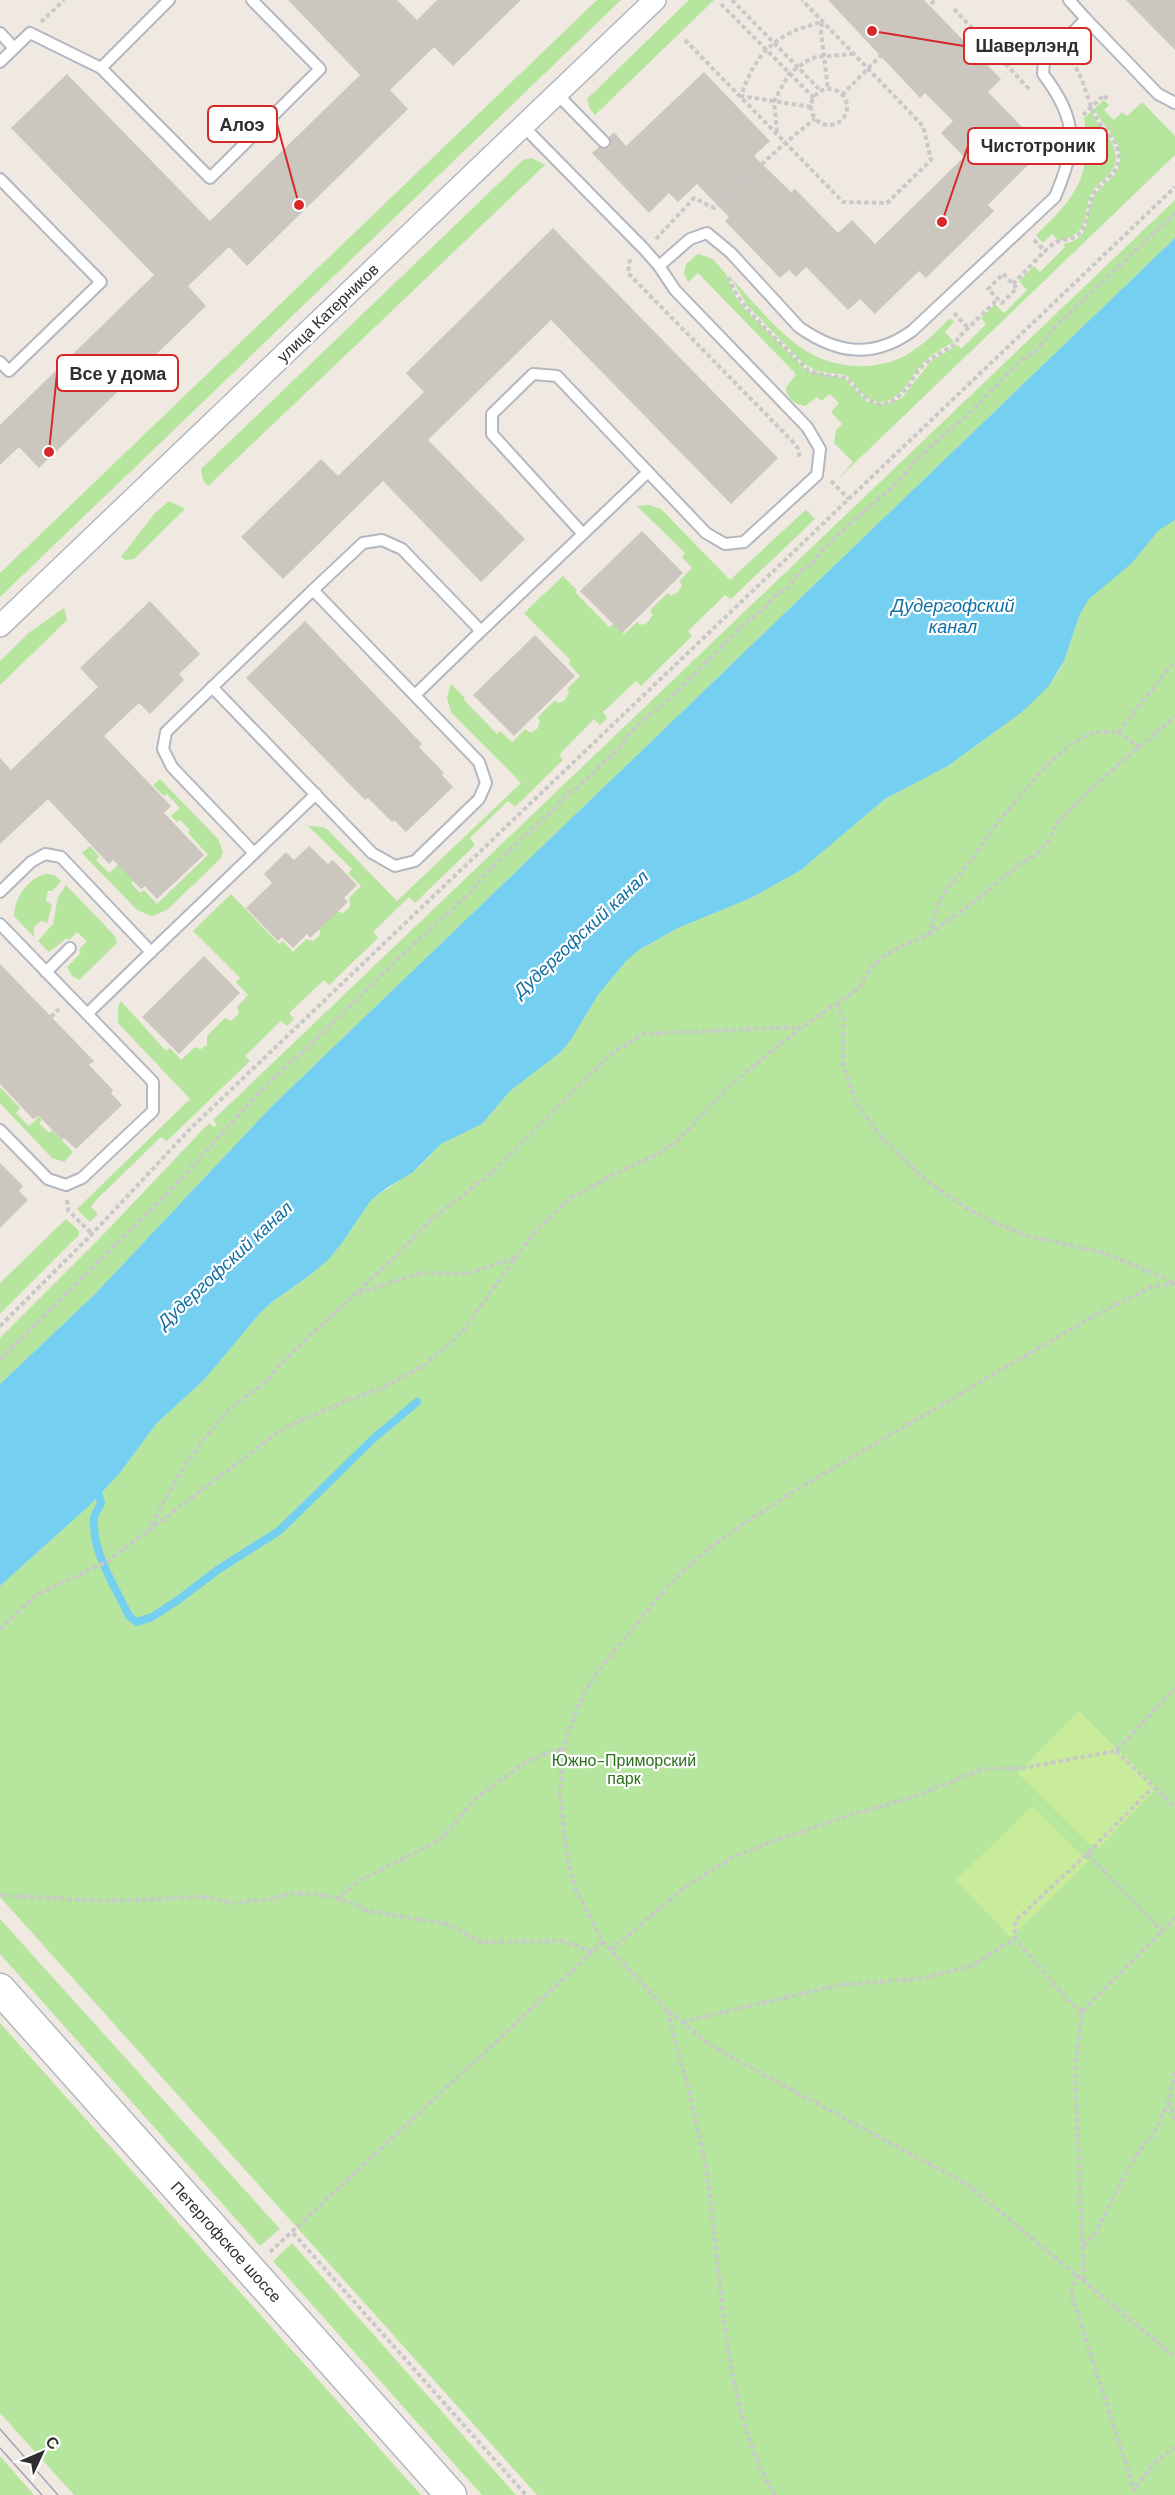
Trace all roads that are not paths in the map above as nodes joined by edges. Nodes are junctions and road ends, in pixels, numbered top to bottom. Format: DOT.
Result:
graph roads {
  1 [pos="170,0"];
  2 [pos="252,0"];
  3 [pos="655,0"];
  4 [pos="1069,0"];
  5 [pos="1086,19"];
  6 [pos="0,33"];
  7 [pos="14,48"];
  8 [pos="0,62"];
  9 [pos="101,68"];
  10 [pos="557,94"];
  11 [pos="1175,103"];
  12 [pos="523,126"];
  13 [pos="604,142"];
  14 [pos="0,179"];
  15 [pos="659,266"];
  16 [pos="0,362"];
  17 [pos="648,472"];
  18 [pos="583,534"];
  19 [pos="313,590"];
  20 [pos="0,626"];
  21 [pos="481,631"];
  22 [pos="212,687"];
  23 [pos="415,695"];
  24 [pos="315,794"];
  25 [pos="254,852"];
  26 [pos="0,892"];
  27 [pos="0,924"];
  28 [pos="70,948"];
  29 [pos="152,952"];
  30 [pos="46,972"];
  31 [pos="87,1014"];
  32 [pos="0,1130"];
  33 [pos="0,1989"];
  34 [pos="451,2495"];
  1 -- 9 [label="lane"];
  2 -- 9 [label="lane"];
  3 -- 10 [label="street, улица Катерников"];
  4 -- 5 [label="lane"];
  5 -- 11 [label="lane"];
  5 -- 15 [label="lane"];
  6 -- 7 [label="lane"];
  7 -- 8 [label="lane"];
  7 -- 9 [label="lane"];
  10 -- 12 [label="street, улица Катерников"];
  10 -- 13 [label="lane"];
  12 -- 15 [label="lane"];
  12 -- 20 [label="street, улица Катерников"];
  14 -- 16 [label="lane"];
  15 -- 17 [label="lane"];
  17 -- 18 [label="lane"];
  17 -- 18 [label="lane"];
  18 -- 21 [label="lane"];
  19 -- 21 [label="lane"];
  19 -- 22 [label="lane"];
  19 -- 23 [label="lane"];
  21 -- 23 [label="lane"];
  22 -- 24 [label="lane"];
  22 -- 25 [label="lane"];
  23 -- 24 [label="lane"];
  24 -- 25 [label="lane"];
  25 -- 29 [label="lane"];
  26 -- 29 [label="lane"];
  27 -- 30 [label="lane"];
  28 -- 30 [label="lane"];
  29 -- 31 [label="lane"];
  30 -- 31 [label="lane"];
  31 -- 32 [label="lane"];
  33 -- 34 [label="street, Петергофское шоссе"];
}
